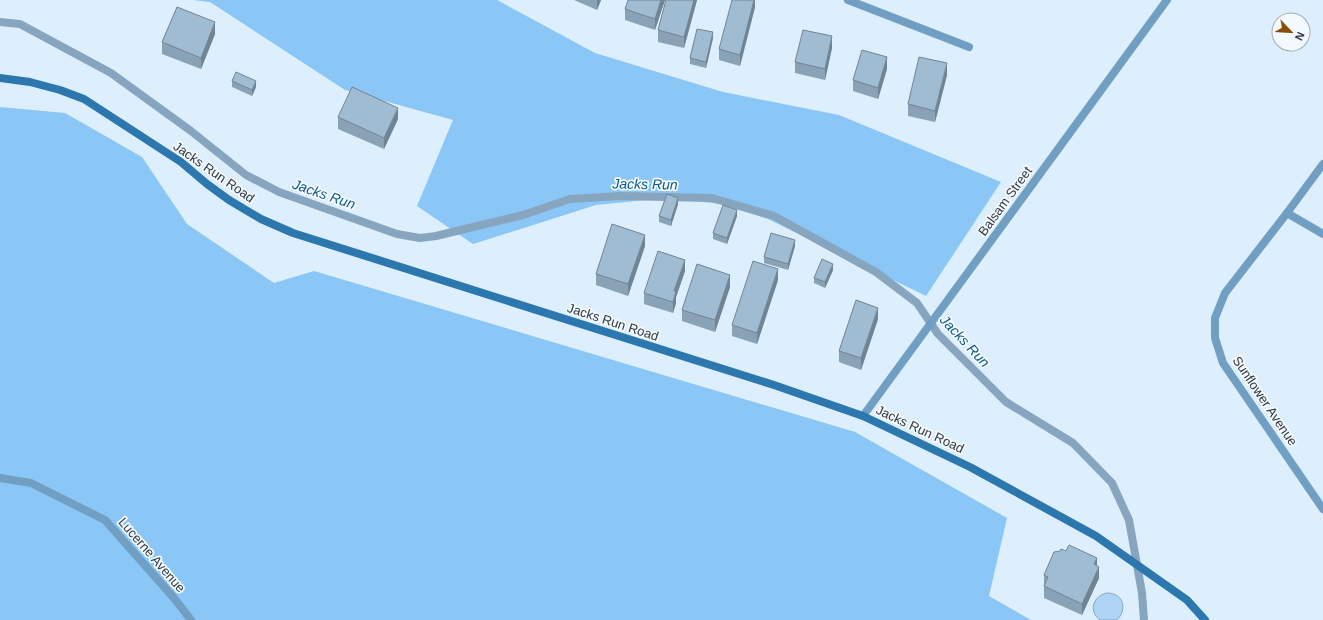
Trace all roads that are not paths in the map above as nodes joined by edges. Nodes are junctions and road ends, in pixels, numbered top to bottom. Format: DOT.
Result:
graph roads {
  1 [pos="848,0"];
  2 [pos="1167,0"];
  3 [pos="969,47"];
  4 [pos="0,78"];
  5 [pos="1323,164"];
  6 [pos="1287,213"];
  7 [pos="1323,234"];
  8 [pos="863,416"];
  9 [pos="0,478"];
  10 [pos="1323,509"];
  11 [pos="191,620"];
  12 [pos="1205,620"];
  1 -- 3 [label="street"];
  2 -- 8 [label="street, Balsam Street"];
  4 -- 8 [label="street, Jacks Run Road"];
  5 -- 6 [label="street, Sunflower Avenue"];
  6 -- 7 [label="street"];
  6 -- 10 [label="street, Sunflower Avenue"];
  8 -- 12 [label="street, Jacks Run Road"];
  9 -- 11 [label="street, Lucerne Avenue"];
}
